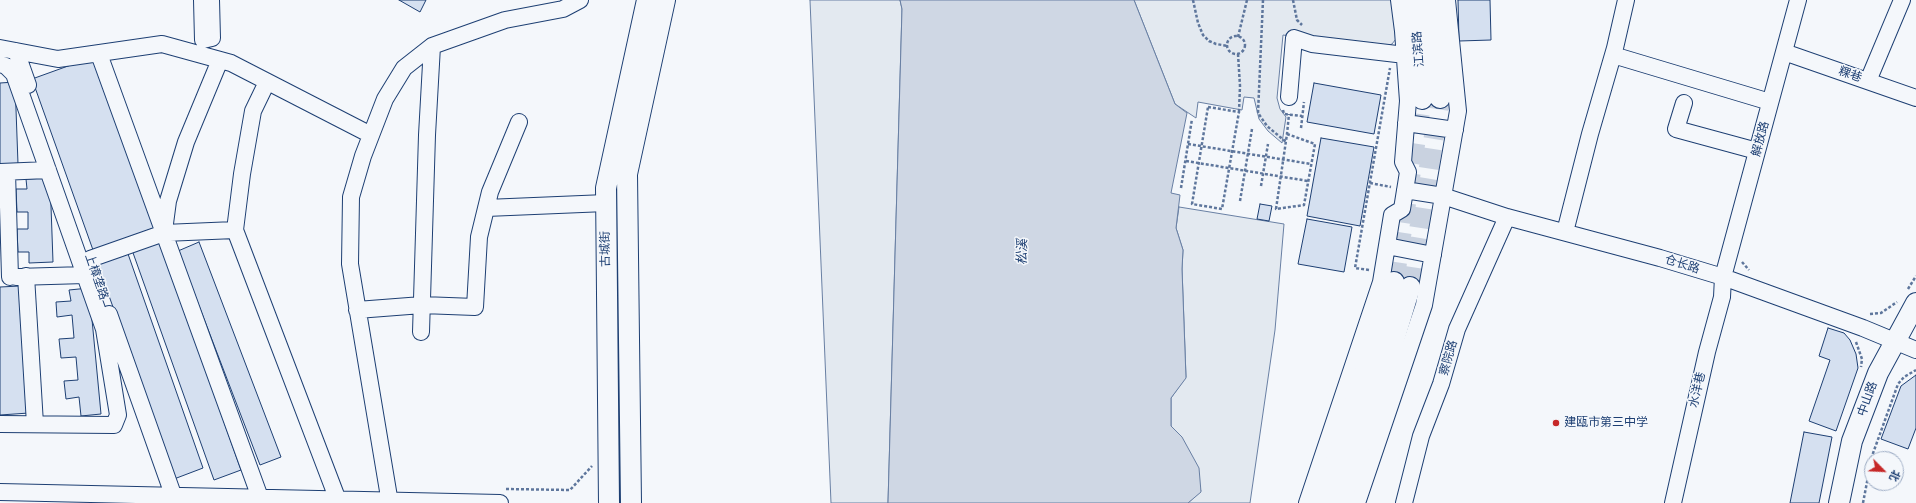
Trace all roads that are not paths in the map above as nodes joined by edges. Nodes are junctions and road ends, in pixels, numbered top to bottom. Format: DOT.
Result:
graph roads {
  1 [pos="202,0"];
  2 [pos="211,0"];
  3 [pos="580,0"];
  4 [pos="647,0"];
  5 [pos="665,0"];
  6 [pos="1399,0"];
  7 [pos="1414,0"];
  8 [pos="1432,0"];
  9 [pos="1447,0"];
  10 [pos="1626,0"];
  11 [pos="1798,0"];
  12 [pos="1902,0"];
  13 [pos="432,46"];
  14 [pos="0,48"];
  15 [pos="16,51"];
  16 [pos="1784,52"];
  17 [pos="99,54"];
  18 [pos="1405,55"];
  19 [pos="1613,55"];
  20 [pos="220,60"];
  21 [pos="0,64"];
  22 [pos="1868,81"];
  23 [pos="267,82"];
  24 [pos="1916,98"];
  25 [pos="1296,99"];
  26 [pos="1770,102"];
  27 [pos="1684,103"];
  28 [pos="519,122"];
  29 [pos="1406,122"];
  30 [pos="1455,130"];
  31 [pos="371,135"];
  32 [pos="1757,151"];
  33 [pos="48,170"];
  34 [pos="3,172"];
  35 [pos="1405,190"];
  36 [pos="1443,196"];
  37 [pos="606,204"];
  38 [pos="486,208"];
  39 [pos="1507,217"];
  40 [pos="235,230"];
  41 [pos="1565,232"];
  42 [pos="164,233"];
  43 [pos="1387,246"];
  44 [pos="1433,255"];
  45 [pos="90,259"];
  46 [pos="1725,273"];
  47 [pos="85,275"];
  48 [pos="12,277"];
  49 [pos="1396,280"];
  50 [pos="1907,298"];
  51 [pos="422,305"];
  52 [pos="357,310"];
  53 [pos="421,332"];
  54 [pos="1909,339"];
  55 [pos="0,424"];
  56 [pos="35,424"];
  57 [pos="0,492"];
  58 [pos="499,496"];
  59 [pos="175,499"];
  60 [pos="261,500"];
  61 [pos="339,501"];
  62 [pos="390,502"];
  63 [pos="609,503"];
  64 [pos="631,503"];
  65 [pos="1307,503"];
  66 [pos="1322,503"];
  67 [pos="1340,503"];
  68 [pos="1357,503"];
  69 [pos="1404,503"];
  70 [pos="1673,503"];
  71 [pos="1838,503"];
  72 [pos="1853,503"];
  1 -- 2 [label="street"];
  3 -- 13 [label="street"];
  4 -- 37 [label="main road, 古城街"];
  5 -- 64 [label="main road, 古城街"];
  6 -- 18 [label="street"];
  7 -- 8 [label="main road, 江滨路"];
  9 -- 30 [label="street"];
  10 -- 19 [label="street"];
  11 -- 16 [label="street, 解放路"];
  12 -- 22 [label="street"];
  13 -- 31 [label="street"];
  13 -- 51 [label="street"];
  14 -- 15 [label="street"];
  15 -- 17 [label="street"];
  15 -- 45 [label="street, 上樟垄路"];
  16 -- 22 [label="street, 粿巷"];
  16 -- 26 [label="street, 解放路"];
  17 -- 20 [label="street"];
  17 -- 42 [label="street"];
  18 -- 25 [label="street"];
  18 -- 29 [label="street"];
  19 -- 26 [label="street"];
  19 -- 41 [label="street"];
  20 -- 23 [label="street"];
  20 -- 42 [label="street"];
  21 -- 33 [label="street"];
  22 -- 24 [label="street, 粿巷"];
  23 -- 31 [label="street"];
  23 -- 40 [label="street"];
  26 -- 32 [label="street, 解放路"];
  27 -- 32 [label="street"];
  28 -- 38 [label="street"];
  29 -- 30 [label="street"];
  29 -- 35 [label="street"];
  30 -- 36 [label="street"];
  31 -- 52 [label="street"];
  32 -- 46 [label="street, 解放路"];
  33 -- 34 [label="street"];
  33 -- 47 [label="street"];
  34 -- 48 [label="street"];
  35 -- 36 [label="street, 仓长路"];
  35 -- 43 [label="street"];
  36 -- 39 [label="street, 仓长路"];
  36 -- 44 [label="street"];
  37 -- 38 [label="street"];
  37 -- 63 [label="main road, 古城街"];
  38 -- 51 [label="street"];
  39 -- 41 [label="street, 仓长路"];
  39 -- 69 [label="street, 察院路"];
  40 -- 42 [label="street"];
  40 -- 61 [label="street"];
  41 -- 46 [label="street, 仓长路"];
  42 -- 45 [label="street"];
  42 -- 60 [label="street"];
  43 -- 44 [label="street"];
  43 -- 49 [label="street"];
  44 -- 68 [label="street"];
  45 -- 59 [label="street, 上樟垄路"];
  46 -- 54 [label="street, 仓长路"];
  46 -- 70 [label="street, 水洋巷"];
  47 -- 48 [label="street"];
  47 -- 56 [label="street"];
  48 -- 56 [label="street"];
  49 -- 65 [label="street"];
  49 -- 66 [label="main road"];
  49 -- 67 [label="main road"];
  50 -- 54 [label="main road, 中山路"];
  51 -- 52 [label="street"];
  51 -- 53 [label="street"];
  52 -- 62 [label="street"];
  54 -- 71 [label="main road, 中山路"];
  54 -- 72 [label="main road, 中山路"];
  55 -- 56 [label="street"];
  57 -- 59 [label="street"];
  58 -- 62 [label="street"];
  59 -- 60 [label="street"];
  60 -- 61 [label="street"];
  61 -- 62 [label="street"];
}
